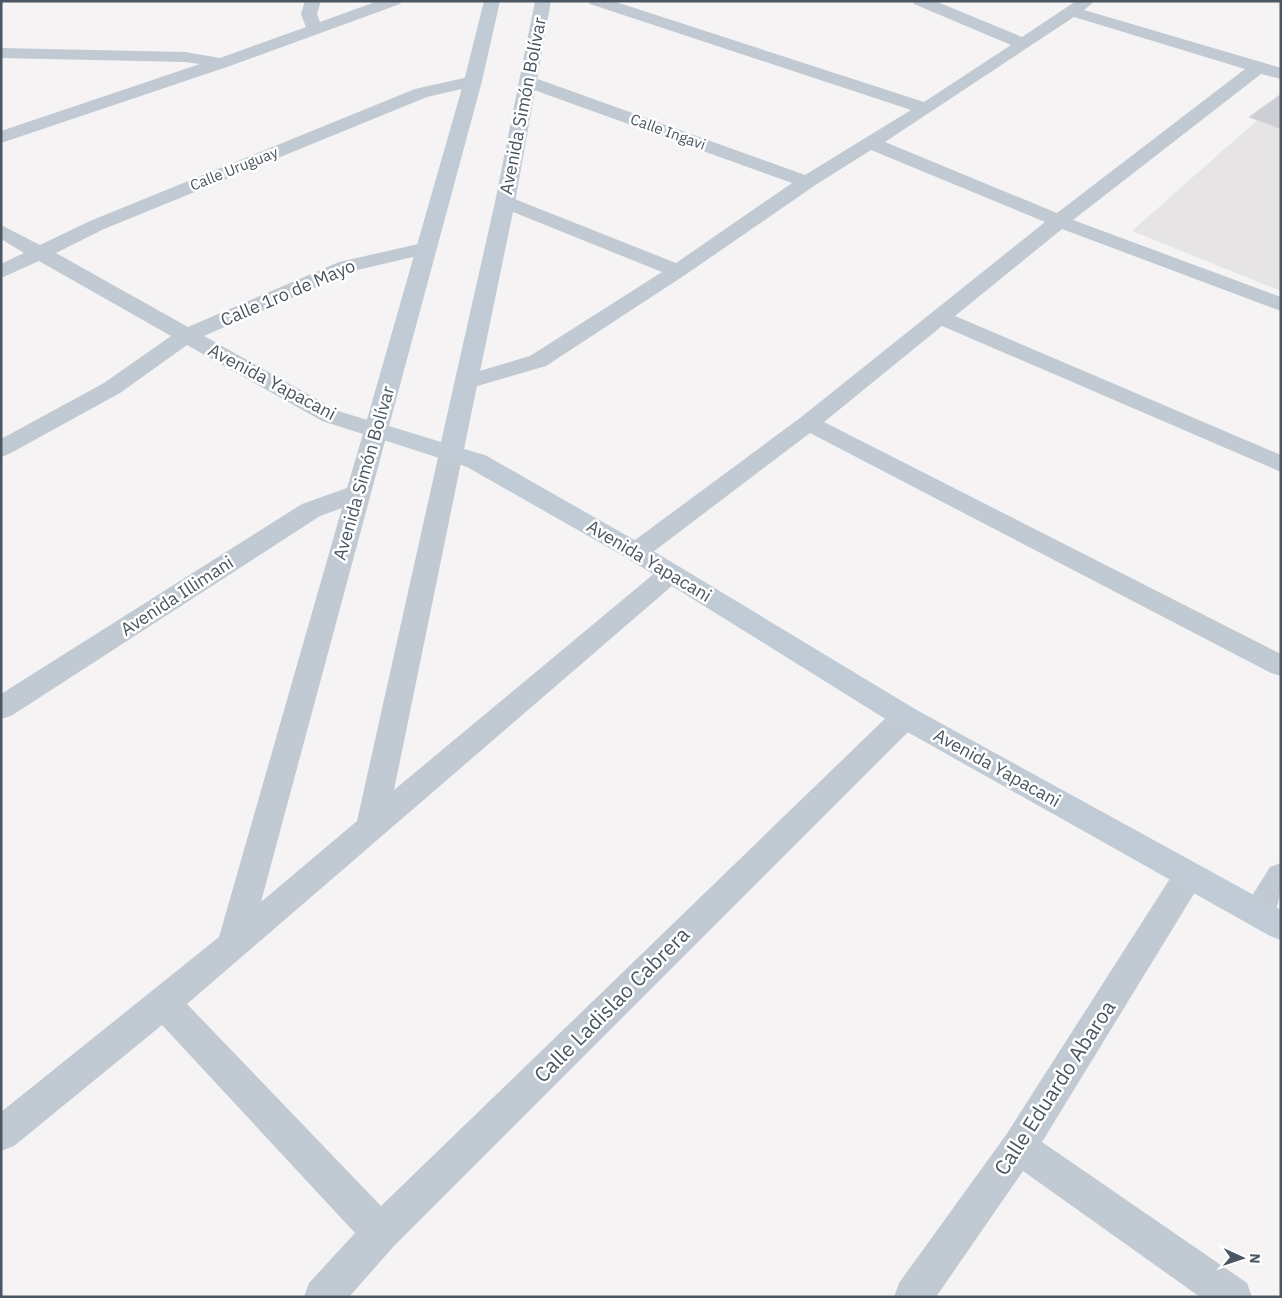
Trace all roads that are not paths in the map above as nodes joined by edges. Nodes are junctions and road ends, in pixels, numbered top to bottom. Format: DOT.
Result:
graph roads {
  1 [pos="313,1"];
  2 [pos="394,1"];
  3 [pos="492,1"];
  4 [pos="543,1"];
  5 [pos="596,1"];
  6 [pos="920,1"];
  7 [pos="1080,7"];
  8 [pos="314,29"];
  9 [pos="1024,44"];
  10 [pos="1,53"];
  11 [pos="221,63"];
  12 [pos="1257,68"];
  13 [pos="1281,74"];
  14 [pos="473,82"];
  15 [pos="529,82"];
  16 [pos="926,109"];
  17 [pos="1,137"];
  18 [pos="872,144"];
  19 [pos="807,182"];
  20 [pos="505,202"];
  21 [pos="1059,221"];
  22 [pos="1,231"];
  23 [pos="427,248"];
  24 [pos="40,252"];
  25 [pos="678,271"];
  26 [pos="1,272"];
  27 [pos="1281,305"];
  28 [pos="939,316"];
  29 [pos="187,336"];
  30 [pos="466,382"];
  31 [pos="808,423"];
  32 [pos="376,430"];
  33 [pos="1,448"];
  34 [pos="451,453"];
  35 [pos="1281,464"];
  36 [pos="358,493"];
  37 [pos="636,552"];
  38 [pos="671,574"];
  39 [pos="1281,666"];
  40 [pos="1,708"];
  41 [pos="905,717"];
  42 [pos="371,827"];
  43 [pos="1189,875"];
  44 [pos="1281,876"];
  45 [pos="1269,919"];
  46 [pos="233,944"];
  47 [pos="164,1003"];
  48 [pos="1,1134"];
  49 [pos="1020,1147"];
  50 [pos="381,1233"];
  51 [pos="330,1293"];
  52 [pos="914,1297"];
  53 [pos="1233,1297"];
  1 -- 8 [label="street"];
  2 -- 8 [label="street"];
  3 -- 14 [label="street, Avenida Simón Bolívar"];
  4 -- 15 [label="street, Avenida Simón Bolívar"];
  5 -- 16 [label="street"];
  6 -- 9 [label="street"];
  7 -- 9 [label="street"];
  7 -- 12 [label="street"];
  8 -- 11 [label="street"];
  9 -- 16 [label="street"];
  10 -- 11 [label="street"];
  11 -- 17 [label="street"];
  12 -- 13 [label="street"];
  12 -- 21 [label="street"];
  14 -- 23 [label="street, Avenida Simón Bolívar"];
  14 -- 24 [label="street, Calle Uruguay"];
  15 -- 19 [label="street, Calle Ingavi"];
  15 -- 20 [label="street, Avenida Simón Bolívar"];
  16 -- 18 [label="street"];
  18 -- 19 [label="street"];
  18 -- 21 [label="street"];
  19 -- 25 [label="street"];
  20 -- 25 [label="street"];
  20 -- 30 [label="street, Avenida Simón Bolívar"];
  21 -- 27 [label="street"];
  21 -- 28 [label="street"];
  22 -- 24 [label="street, Avenida Yapacani"];
  23 -- 29 [label="street, Calle 1ro de Mayo"];
  23 -- 32 [label="street, Avenida Simón Bolívar"];
  24 -- 26 [label="street, Calle Uruguay"];
  24 -- 29 [label="street, Avenida Yapacani"];
  25 -- 30 [label="street"];
  28 -- 31 [label="street"];
  28 -- 35 [label="street"];
  29 -- 32 [label="street, Avenida Yapacani"];
  29 -- 33 [label="street, Calle 1ro de Mayo"];
  30 -- 34 [label="street, Avenida Simón Bolívar"];
  31 -- 37 [label="street"];
  31 -- 39 [label="street"];
  32 -- 34 [label="street, Avenida Yapacani"];
  32 -- 36 [label="street, Avenida Simón Bolívar"];
  34 -- 37 [label="street, Avenida Yapacani"];
  34 -- 42 [label="street, Avenida Simón Bolívar"];
  36 -- 40 [label="street, Avenida Illimani"];
  36 -- 46 [label="street, Avenida Simón Bolívar"];
  37 -- 38 [label="street, Avenida Yapacani"];
  38 -- 41 [label="street, Avenida Yapacani"];
  38 -- 42 [label="street"];
  41 -- 43 [label="street, Avenida Yapacani"];
  41 -- 50 [label="street, Calle Ladislao Cabrera"];
  42 -- 46 [label="street"];
  43 -- 45 [label="street, Avenida Yapacani"];
  43 -- 49 [label="street, Calle Eduardo Abaroa"];
  44 -- 45 [label="street"];
  46 -- 47 [label="street"];
  47 -- 48 [label="street"];
  47 -- 50 [label="street"];
  49 -- 52 [label="street, Calle Eduardo Abaroa"];
  49 -- 53 [label="street"];
  50 -- 51 [label="street, Calle Ladislao Cabrera"];
}
